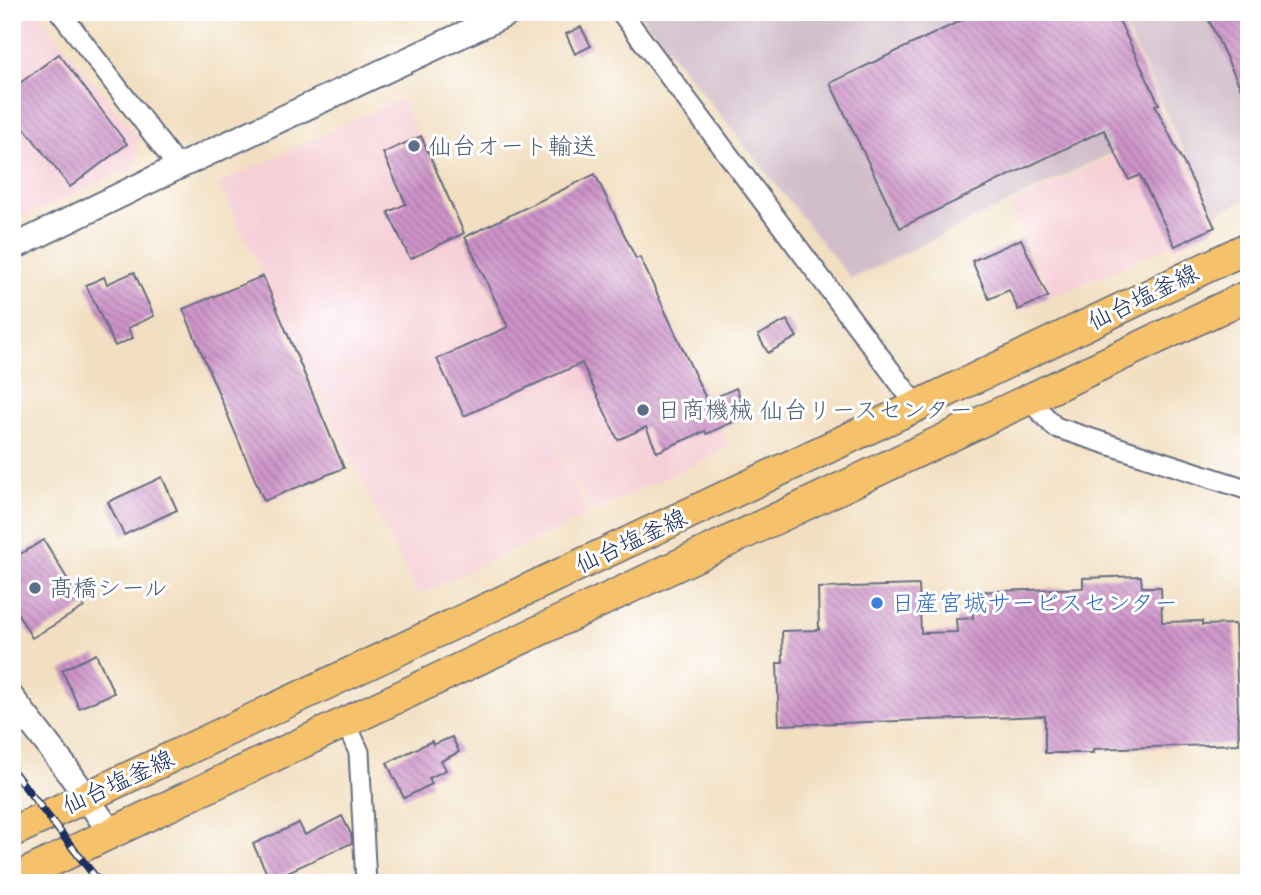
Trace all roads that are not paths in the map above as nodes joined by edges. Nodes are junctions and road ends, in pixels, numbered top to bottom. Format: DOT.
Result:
graph roads {
  1 [pos="60,12"];
  2 [pos="511,12"];
  3 [pos="621,12"];
  4 [pos="177,167"];
  5 [pos="1249,247"];
  6 [pos="12,248"];
  7 [pos="1249,295"];
  8 [pos="1028,399"];
  9 [pos="917,407"];
  10 [pos="1249,490"];
  11 [pos="12,698"];
  12 [pos="345,720"];
  13 [pos="86,797"];
  14 [pos="12,832"];
  15 [pos="111,833"];
  16 [pos="12,880"];
  17 [pos="366,883"];
  1 -- 4 [label="street"];
  2 -- 4 [label="street"];
  3 -- 9 [label="street"];
  4 -- 6 [label="street"];
  5 -- 9 [label="main road, 仙台塩釜線"];
  7 -- 8 [label="main road, 仙台塩釜線"];
  8 -- 10 [label="street"];
  8 -- 12 [label="main road, 仙台塩釜線"];
  9 -- 13 [label="main road, 仙台塩釜線"];
  11 -- 13 [label="street"];
  12 -- 15 [label="main road, 仙台塩釜線"];
  12 -- 17 [label="street"];
  13 -- 14 [label="main road, 仙台塩釜線"];
  13 -- 15 [label="street"];
  15 -- 16 [label="main road, 仙台塩釜線"];
}
